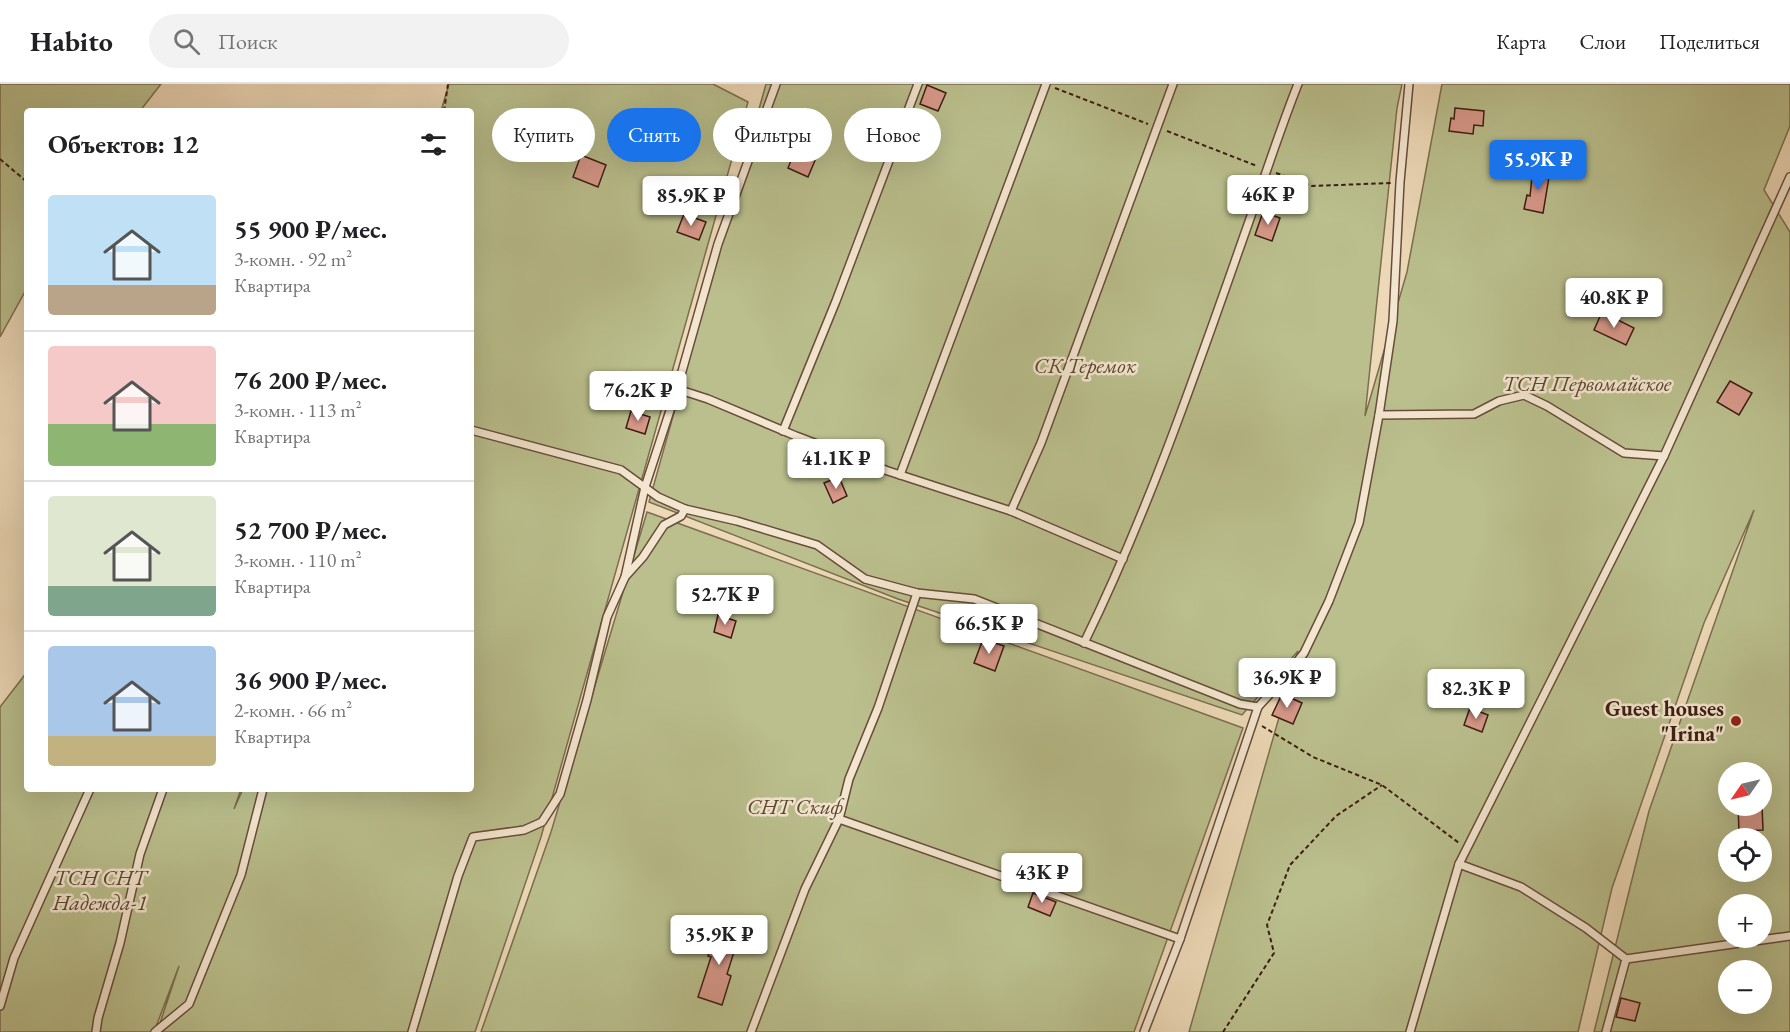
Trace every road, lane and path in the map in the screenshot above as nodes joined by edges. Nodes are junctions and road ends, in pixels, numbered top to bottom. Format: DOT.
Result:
graph roads {
  1 [pos="448,84"];
  2 [pos="776,84"];
  3 [pos="918,84"];
  4 [pos="1046,84"];
  5 [pos="1173,84"];
  6 [pos="1298,84"];
  7 [pos="1409,84"];
  8 [pos="1055,88"];
  9 [pos="444,108"];
  10 [pos="1156,127"];
  11 [pos="1167,131"];
  12 [pos="0,159"];
  13 [pos="1790,177"];
  14 [pos="24,179"];
  15 [pos="1400,182"];
  16 [pos="677,389"];
  17 [pos="1379,415"];
  18 [pos="474,431"];
  19 [pos="783,431"];
  20 [pos="1664,456"];
  21 [pos="900,475"];
  22 [pos="645,487"];
  23 [pos="685,509"];
  24 [pos="1011,511"];
  25 [pos="1123,559"];
  26 [pos="625,577"];
  27 [pos="917,593"];
  28 [pos="1084,643"];
  29 [pos="1258,707"];
  30 [pos="1253,721"];
  31 [pos="1382,785"];
  32 [pos="89,792"];
  33 [pos="162,792"];
  34 [pos="263,792"];
  35 [pos="839,819"];
  36 [pos="1466,849"];
  37 [pos="1459,864"];
  38 [pos="1790,936"];
  39 [pos="1179,939"];
  40 [pos="1626,959"];
  41 [pos="0,1006"];
  42 [pos="96,1032"];
  43 [pos="155,1032"];
  44 [pos="412,1032"];
  45 [pos="751,1032"];
  46 [pos="1144,1032"];
  47 [pos="1223,1032"];
  48 [pos="1410,1032"];
  49 [pos="1606,1032"];
  1 -- 9 [label="path"];
  2 -- 16 [label="lane"];
  3 -- 19 [label="lane"];
  4 -- 21 [label="lane"];
  5 -- 24 [label="lane"];
  6 -- 25 [label="lane"];
  7 -- 15 [label="lane"];
  8 -- 10 [label="path"];
  11 -- 15 [label="path"];
  12 -- 14 [label="path"];
  13 -- 20 [label="lane"];
  15 -- 17 [label="lane"];
  16 -- 19 [label="lane"];
  16 -- 22 [label="lane"];
  17 -- 20 [label="lane"];
  17 -- 29 [label="lane"];
  18 -- 22 [label="lane"];
  19 -- 21 [label="lane"];
  20 -- 36 [label="lane"];
  21 -- 24 [label="lane"];
  22 -- 23 [label="lane"];
  22 -- 26 [label="lane"];
  23 -- 26 [label="lane"];
  23 -- 27 [label="lane"];
  24 -- 25 [label="lane"];
  25 -- 28 [label="lane"];
  26 -- 44 [label="lane"];
  27 -- 28 [label="lane"];
  27 -- 35 [label="lane"];
  28 -- 29 [label="lane"];
  29 -- 30 [label="lane"];
  30 -- 31 [label="path"];
  30 -- 39 [label="lane"];
  31 -- 36 [label="path"];
  31 -- 47 [label="path"];
  32 -- 41 [label="lane"];
  33 -- 42 [label="lane"];
  34 -- 43 [label="lane"];
  35 -- 39 [label="lane"];
  35 -- 45 [label="lane"];
  36 -- 37 [label="lane"];
  37 -- 40 [label="lane"];
  37 -- 48 [label="lane"];
  38 -- 40 [label="lane"];
  39 -- 46 [label="lane"];
  40 -- 49 [label="lane"];
}
